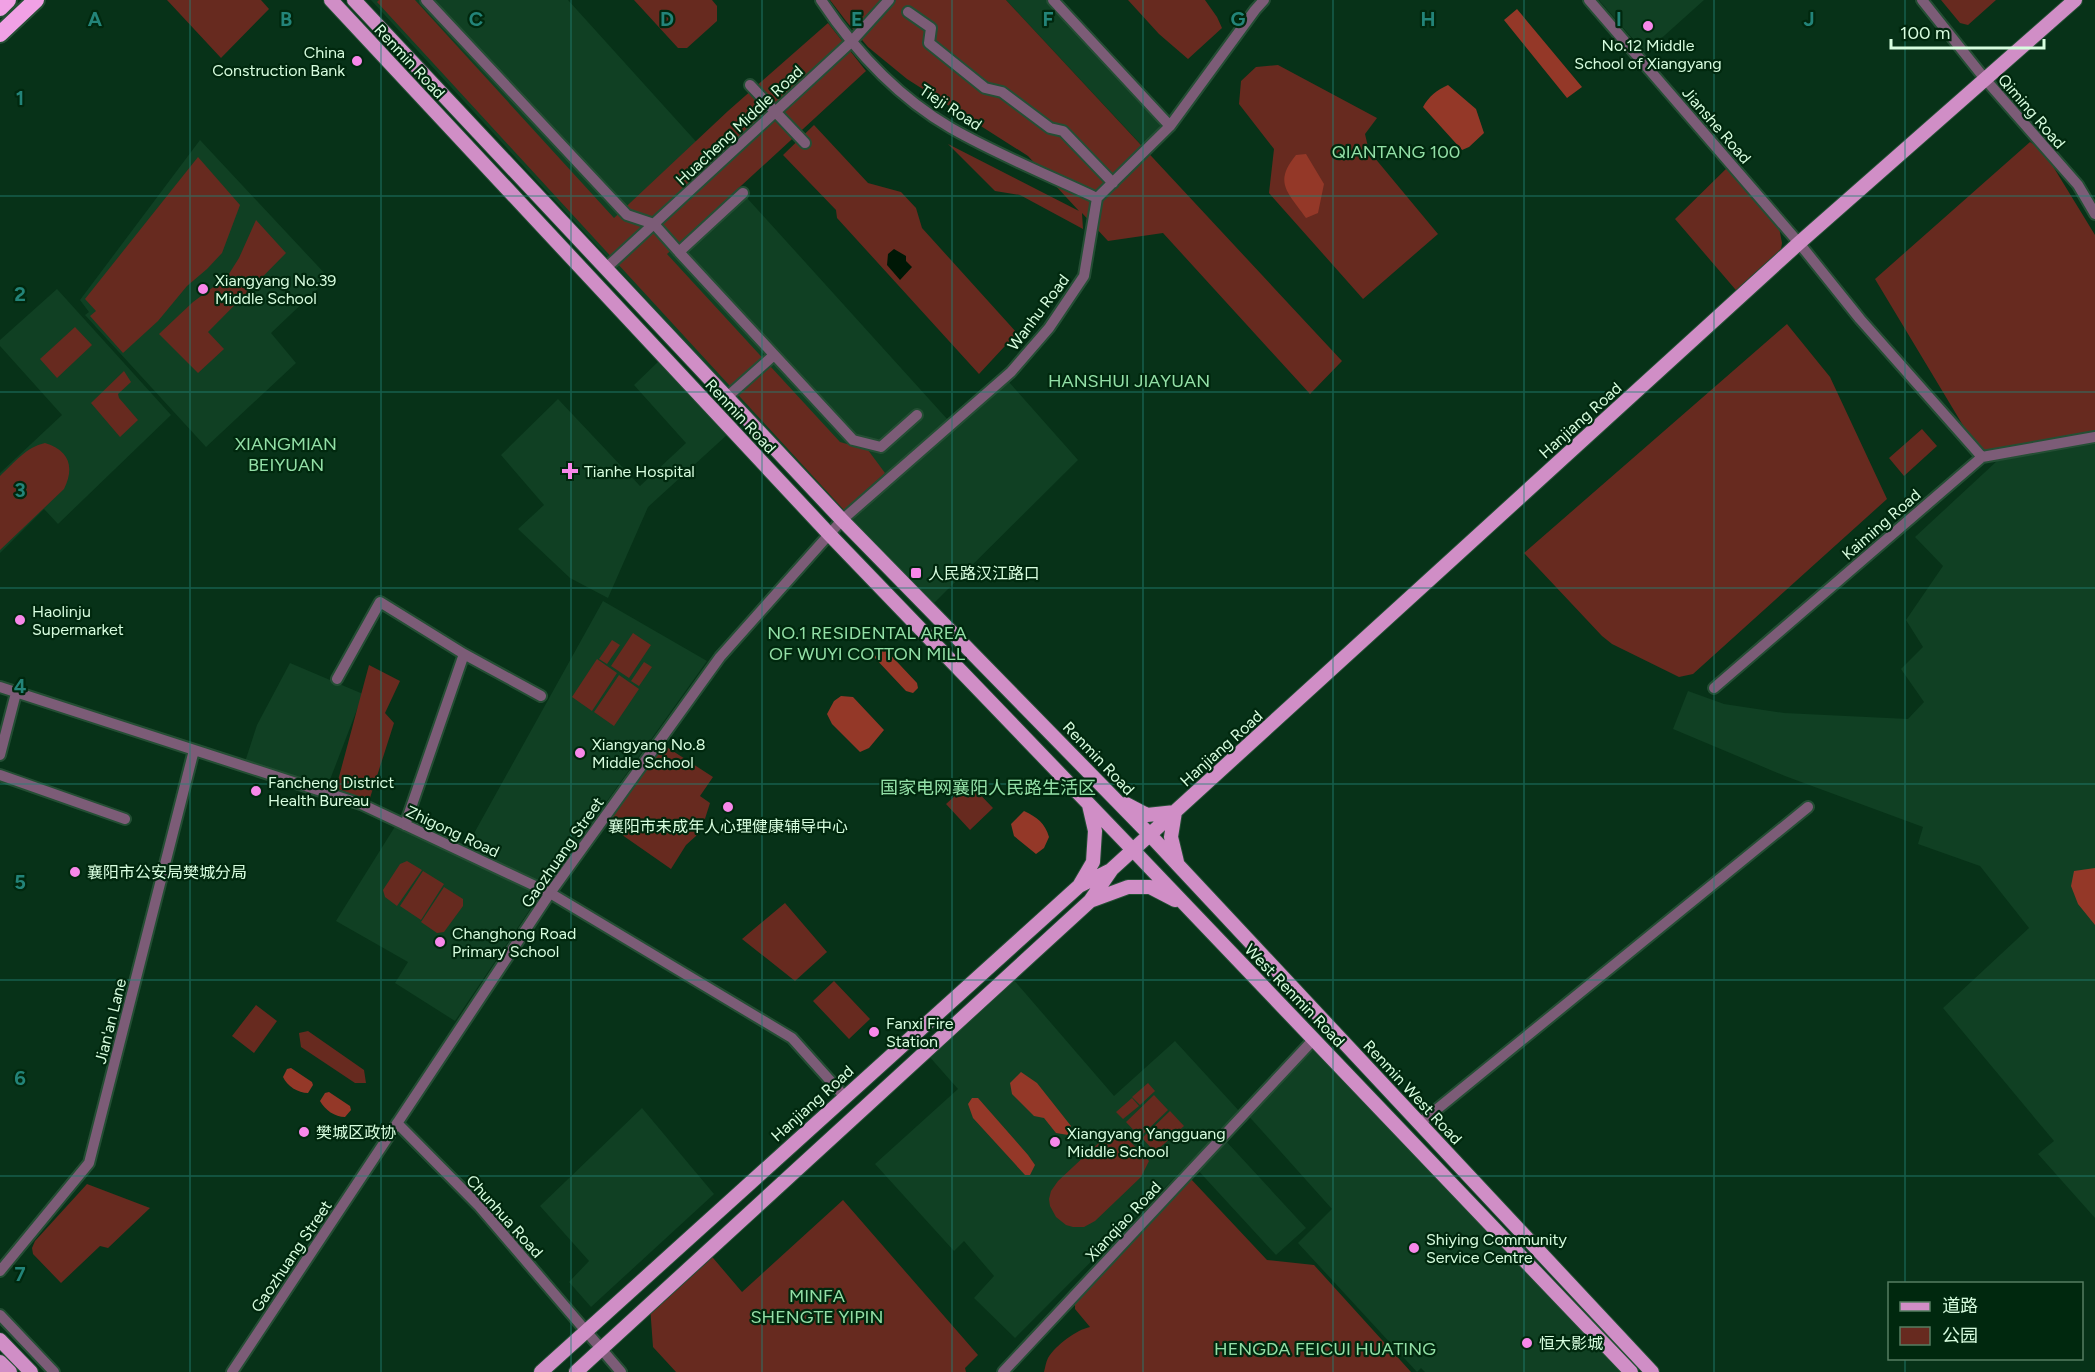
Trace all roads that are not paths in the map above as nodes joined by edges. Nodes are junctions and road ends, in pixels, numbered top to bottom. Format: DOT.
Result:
graph roads {
  1 [pos="8,0"];
  2 [pos="36,0"];
  3 [pos="331,0"];
  4 [pos="354,0"];
  5 [pos="426,0"];
  6 [pos="821,0"];
  7 [pos="889,0"];
  8 [pos="1053,0"];
  9 [pos="1264,0"];
  10 [pos="1589,0"];
  11 [pos="1922,0"];
  12 [pos="2075,0"];
  13 [pos="0,8"];
  14 [pos="908,12"];
  15 [pos="0,34"];
  16 [pos="851,42"];
  17 [pos="1985,79"];
  18 [pos="750,85"];
  19 [pos="776,112"];
  20 [pos="1170,126"];
  21 [pos="805,143"];
  22 [pos="1113,183"];
  23 [pos="743,193"];
  24 [pos="1097,198"];
  25 [pos="2095,214"];
  26 [pos="654,224"];
  27 [pos="1799,243"];
  28 [pos="679,252"];
  29 [pos="606,268"];
  30 [pos="774,355"];
  31 [pos="727,397"];
  32 [pos="917,415"];
  33 [pos="2095,437"];
  34 [pos="1982,457"];
  35 [pos="842,520"];
  36 [pos="829,534"];
  37 [pos="464,654"];
  38 [pos="337,678"];
  39 [pos="0,687"];
  40 [pos="1714,688"];
  41 [pos="16,693"];
  42 [pos="541,696"];
  43 [pos="194,750"];
  44 [pos="0,755"];
  45 [pos="0,775"];
  46 [pos="1115,799"];
  47 [pos="1088,803"];
  48 [pos="1808,807"];
  49 [pos="1175,812"];
  50 [pos="125,819"];
  51 [pos="405,825"];
  52 [pos="1150,835"];
  53 [pos="1134,850"];
  54 [pos="1178,864"];
  55 [pos="1112,869"];
  56 [pos="1079,886"];
  57 [pos="550,893"];
  58 [pos="1090,901"];
  59 [pos="1184,905"];
  60 [pos="1314,1039"];
  61 [pos="844,1096"];
  62 [pos="397,1123"];
  63 [pos="1420,1123"];
  64 [pos="0,1271"];
  65 [pos="0,1315"];
  66 [pos="587,1332"];
  67 [pos="0,1340"];
  68 [pos="602,1349"];
  69 [pos="0,1362"];
  70 [pos="10,1372"];
  71 [pos="31,1372"];
  72 [pos="54,1372"];
  73 [pos="232,1372"];
  74 [pos="541,1372"];
  75 [pos="576,1372"];
  76 [pos="621,1372"];
  77 [pos="1003,1372"];
  78 [pos="1631,1372"];
  79 [pos="1652,1372"];
  1 -- 13 [label="highway"];
  2 -- 15 [label="highway"];
  3 -- 36 [label="main road, Renmin Road"];
  4 -- 29 [label="main road, Renmin Road"];
  5 -- 26 [label="street"];
  6 -- 16 [label="street, Tieji Road"];
  7 -- 16 [label="street, Huacheng Middle Road"];
  8 -- 20 [label="street"];
  9 -- 20 [label="street"];
  10 -- 27 [label="street, Jianshe Road"];
  11 -- 17 [label="street, Qiming Road"];
  12 -- 17 [label="main road, Hanjiang Road"];
  14 -- 22 [label="street"];
  16 -- 19 [label="street, Huacheng Middle Road"];
  16 -- 24 [label="street, Tieji Road"];
  17 -- 25 [label="street, Qiming Road"];
  17 -- 27 [label="main road, Hanjiang Road"];
  18 -- 19 [label="street"];
  19 -- 21 [label="street"];
  19 -- 26 [label="street, Huacheng Middle Road"];
  20 -- 22 [label="street"];
  22 -- 24 [label="street"];
  23 -- 28 [label="street"];
  24 -- 35 [label="street, Wanhu Road"];
  26 -- 28 [label="street"];
  26 -- 29 [label="street, Huacheng Middle Road"];
  27 -- 34 [label="street, Jianshe Road"];
  27 -- 49 [label="main road, Hanjiang Road"];
  28 -- 30 [label="street"];
  29 -- 31 [label="main road, Renmin Road"];
  30 -- 31 [label="street"];
  30 -- 32 [label="street"];
  31 -- 35 [label="main road, Renmin Road"];
  33 -- 34 [label="street"];
  34 -- 40 [label="street, Kaiming Road"];
  35 -- 36 [label="street, Gaozhuang Street"];
  35 -- 46 [label="main road, Renmin Road"];
  36 -- 47 [label="main road, Renmin Road"];
  36 -- 57 [label="street, Gaozhuang Street"];
  37 -- 38 [label="street"];
  37 -- 42 [label="street"];
  37 -- 51 [label="street"];
  39 -- 41 [label="street, Zhigong Road"];
  41 -- 43 [label="street, Zhigong Road"];
  41 -- 44 [label="street"];
  43 -- 51 [label="street, Zhigong Road"];
  43 -- 64 [label="street, Jian'an Lane"];
  45 -- 50 [label="street"];
  46 -- 49 [label="main road"];
  46 -- 52 [label="main road, Renmin Road"];
  47 -- 53 [label="main road, Renmin Road"];
  47 -- 56 [label="main road"];
  48 -- 63 [label="street"];
  49 -- 52 [label="main road, Hanjiang Road"];
  49 -- 54 [label="main road"];
  51 -- 57 [label="street, Zhigong Road"];
  52 -- 53 [label="main road, Hanjiang Road"];
  52 -- 54 [label="main road, Renmin West Road"];
  53 -- 55 [label="main road, Hanjiang Road"];
  53 -- 59 [label="main road, West Renmin Road"];
  54 -- 63 [label="main road, Renmin West Road"];
  55 -- 56 [label="main road, Hanjiang Road"];
  55 -- 58 [label="main road, Hanjiang Road"];
  56 -- 61 [label="main road, Hanjiang Road"];
  57 -- 61 [label="street, Zhigong Road"];
  57 -- 62 [label="street, Gaozhuang Street"];
  58 -- 59 [label="main road"];
  58 -- 68 [label="main road, Hanjiang Road"];
  59 -- 60 [label="main road, West Renmin Road"];
  60 -- 77 [label="street, Xianqiao Road"];
  60 -- 78 [label="main road, West Renmin Road"];
  61 -- 66 [label="main road, Hanjiang Road"];
  62 -- 66 [label="street, Chunhua Road"];
  62 -- 73 [label="street, Gaozhuang Street"];
  63 -- 79 [label="main road, Renmin West Road"];
  65 -- 72 [label="street"];
  66 -- 68 [label="street"];
  66 -- 74 [label="main road, Hanjiang Road"];
  67 -- 71 [label="main road"];
  68 -- 75 [label="main road, Hanjiang Road"];
  68 -- 76 [label="street"];
  69 -- 70 [label="main road"];
}
